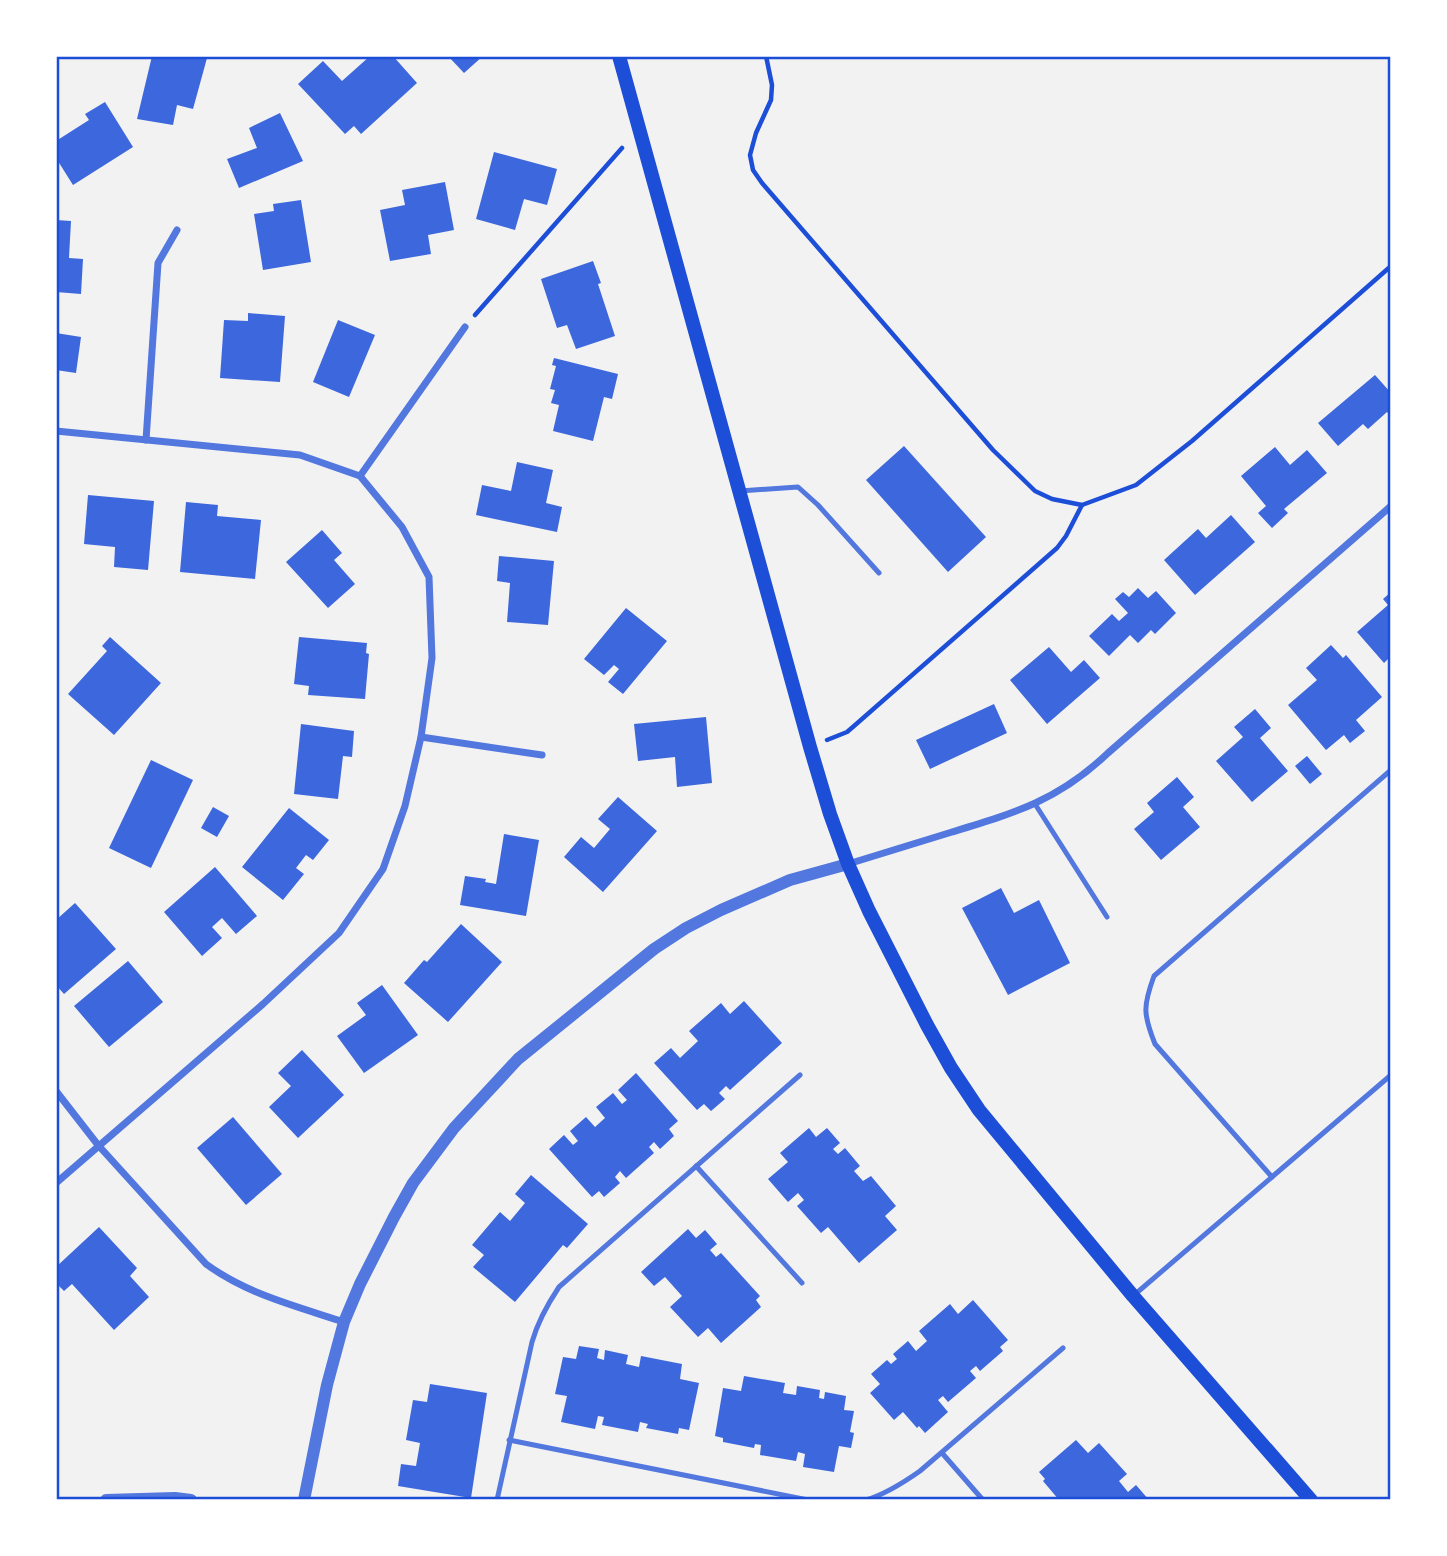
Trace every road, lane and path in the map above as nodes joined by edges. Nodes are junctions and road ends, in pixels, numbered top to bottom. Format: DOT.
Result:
graph roads {
  1 [pos="619,56"];
  2 [pos="766,56"];
  3 [pos="639,130"];
  4 [pos="177,230"];
  5 [pos="1391,266"];
  6 [pos="465,327"];
  7 [pos="56,431"];
  8 [pos="146,440"];
  9 [pos="360,476"];
  10 [pos="740,491"];
  11 [pos="1082,505"];
  12 [pos="1391,506"];
  13 [pos="880,573"];
  14 [pos="421,737"];
  15 [pos="810,747"];
  16 [pos="542,755"];
  17 [pos="1391,770"];
  18 [pos="1035,804"];
  19 [pos="848,864"];
  20 [pos="1107,917"];
  21 [pos="800,1075"];
  22 [pos="1391,1075"];
  23 [pos="56,1091"];
  24 [pos="98,1145"];
  25 [pos="696,1166"];
  26 [pos="1272,1177"];
  27 [pos="56,1183"];
  28 [pos="802,1283"];
  29 [pos="1133,1296"];
  30 [pos="344,1322"];
  31 [pos="1063,1348"];
  32 [pos="509,1440"];
  33 [pos="942,1453"];
  34 [pos="106,1500"];
  35 [pos="191,1500"];
  36 [pos="304,1500"];
  37 [pos="497,1500"];
  38 [pos="808,1500"];
  39 [pos="866,1500"];
  40 [pos="984,1500"];
  41 [pos="1311,1500"];
  1 -- 3 [label="main road"];
  2 -- 11 [label="path"];
  3 -- 6 [label="path"];
  3 -- 10 [label="main road"];
  4 -- 8 [label="street"];
  5 -- 11 [label="path"];
  6 -- 9 [label="street"];
  7 -- 8 [label="street"];
  8 -- 9 [label="street"];
  9 -- 14 [label="street"];
  10 -- 13 [label="lane"];
  10 -- 15 [label="main road"];
  11 -- 15 [label="path"];
  12 -- 18 [label="street"];
  14 -- 16 [label="street"];
  14 -- 24 [label="street"];
  15 -- 19 [label="main road"];
  17 -- 26 [label="lane"];
  18 -- 19 [label="street"];
  18 -- 20 [label="lane"];
  19 -- 29 [label="main road"];
  19 -- 30 [label="street"];
  21 -- 25 [label="lane"];
  22 -- 26 [label="lane"];
  23 -- 24 [label="street"];
  24 -- 27 [label="street"];
  24 -- 30 [label="street"];
  25 -- 28 [label="lane"];
  25 -- 32 [label="lane"];
  26 -- 29 [label="lane"];
  29 -- 41 [label="main road"];
  30 -- 36 [label="street"];
  31 -- 33 [label="lane"];
  32 -- 37 [label="lane"];
  32 -- 38 [label="lane"];
  33 -- 39 [label="lane"];
  33 -- 40 [label="lane"];
  34 -- 35 [label="street"];
}
